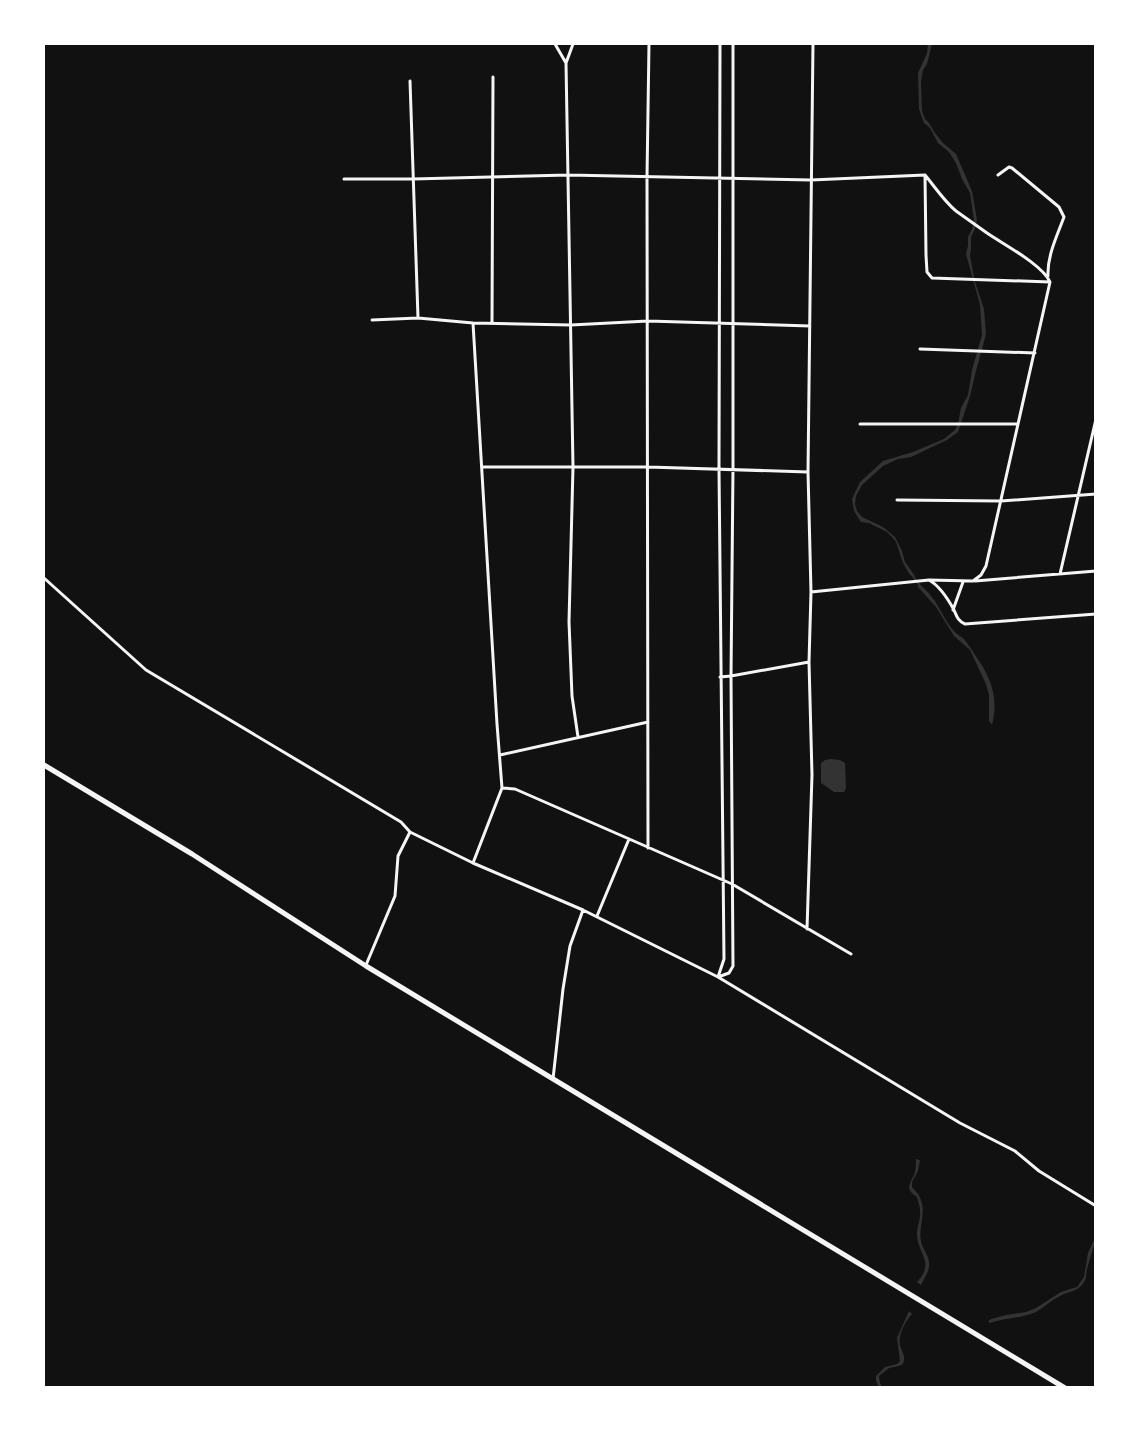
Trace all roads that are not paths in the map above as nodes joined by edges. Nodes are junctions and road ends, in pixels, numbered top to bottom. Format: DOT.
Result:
graph roads {
  1 [pos="555,44"];
  2 [pos="573,44"];
  3 [pos="649,44"];
  4 [pos="720,44"];
  5 [pos="733,44"];
  6 [pos="813,44"];
  7 [pos="566,63"];
  8 [pos="493,77"];
  9 [pos="410,81"];
  10 [pos="568,175"];
  11 [pos="926,175"];
  12 [pos="998,176"];
  13 [pos="492,177"];
  14 [pos="647,177"];
  15 [pos="719,178"];
  16 [pos="344,179"];
  17 [pos="413,179"];
  18 [pos="732,179"];
  19 [pos="811,180"];
  20 [pos="1048,276"];
  21 [pos="1050,282"];
  22 [pos="417,318"];
  23 [pos="372,320"];
  24 [pos="648,321"];
  25 [pos="473,323"];
  26 [pos="492,323"];
  27 [pos="719,324"];
  28 [pos="732,324"];
  29 [pos="571,325"];
  30 [pos="810,326"];
  31 [pos="921,349"];
  32 [pos="1035,353"];
  33 [pos="1095,418"];
  34 [pos="860,424"];
  35 [pos="1018,424"];
  36 [pos="482,467"];
  37 [pos="573,467"];
  38 [pos="648,467"];
  39 [pos="719,469"];
  40 [pos="733,469"];
  41 [pos="808,472"];
  42 [pos="1095,494"];
  43 [pos="1078,495"];
  44 [pos="897,500"];
  45 [pos="1001,501"];
  46 [pos="1095,571"];
  47 [pos="1059,574"];
  48 [pos="44,578"];
  49 [pos="929,580"];
  50 [pos="973,581"];
  51 [pos="963,582"];
  52 [pos="811,592"];
  53 [pos="953,610"];
  54 [pos="1095,614"];
  55 [pos="809,662"];
  56 [pos="731,676"];
  57 [pos="720,677"];
  58 [pos="648,722"];
  59 [pos="578,737"];
  60 [pos="500,755"];
  61 [pos="44,765"];
  62 [pos="502,788"];
  63 [pos="410,832"];
  64 [pos="628,839"];
  65 [pos="648,848"];
  66 [pos="473,863"];
  67 [pos="722,880"];
  68 [pos="732,884"];
  69 [pos="583,909"];
  70 [pos="597,916"];
  71 [pos="807,928"];
  72 [pos="851,954"];
  73 [pos="366,966"];
  74 [pos="718,977"];
  75 [pos="553,1079"];
  76 [pos="1095,1206"];
  77 [pos="1065,1388"];
  1 -- 7 [label="street"];
  2 -- 7 [label="street"];
  3 -- 14 [label="street"];
  4 -- 15 [label="street"];
  5 -- 18 [label="street"];
  6 -- 19 [label="street"];
  7 -- 10 [label="street"];
  8 -- 13 [label="street"];
  9 -- 17 [label="street"];
  10 -- 13 [label="street"];
  10 -- 14 [label="street"];
  10 -- 29 [label="street"];
  11 -- 19 [label="street"];
  11 -- 20 [label="street"];
  11 -- 21 [label="street"];
  12 -- 20 [label="street"];
  13 -- 17 [label="street"];
  13 -- 26 [label="street"];
  14 -- 15 [label="street"];
  14 -- 24 [label="street"];
  15 -- 18 [label="street"];
  15 -- 27 [label="street"];
  16 -- 17 [label="street"];
  17 -- 22 [label="street"];
  18 -- 19 [label="street"];
  18 -- 28 [label="street"];
  19 -- 30 [label="street"];
  20 -- 21 [label="street"];
  21 -- 32 [label="street"];
  22 -- 23 [label="street"];
  22 -- 25 [label="street"];
  24 -- 27 [label="street"];
  24 -- 29 [label="street"];
  24 -- 38 [label="street"];
  25 -- 26 [label="street"];
  25 -- 36 [label="street"];
  26 -- 29 [label="street"];
  27 -- 28 [label="street"];
  27 -- 39 [label="street"];
  28 -- 30 [label="street"];
  28 -- 40 [label="street"];
  29 -- 37 [label="street"];
  30 -- 41 [label="street"];
  31 -- 32 [label="street"];
  32 -- 35 [label="street"];
  33 -- 43 [label="street"];
  34 -- 35 [label="street"];
  35 -- 45 [label="street"];
  36 -- 37 [label="street"];
  36 -- 60 [label="street"];
  37 -- 38 [label="street"];
  37 -- 59 [label="street"];
  38 -- 39 [label="street"];
  38 -- 58 [label="street"];
  39 -- 40 [label="street"];
  39 -- 57 [label="street"];
  40 -- 41 [label="street"];
  40 -- 56 [label="street"];
  41 -- 52 [label="street"];
  42 -- 43 [label="street"];
  43 -- 45 [label="street"];
  43 -- 47 [label="street"];
  44 -- 45 [label="street"];
  45 -- 50 [label="street"];
  46 -- 47 [label="street"];
  47 -- 50 [label="street"];
  48 -- 63 [label="street"];
  49 -- 51 [label="street"];
  49 -- 52 [label="street"];
  49 -- 53 [label="street"];
  50 -- 51 [label="street"];
  51 -- 53 [label="street"];
  52 -- 55 [label="street"];
  53 -- 54 [label="street"];
  55 -- 56 [label="street"];
  55 -- 71 [label="street"];
  56 -- 57 [label="street"];
  56 -- 68 [label="street"];
  57 -- 67 [label="street"];
  58 -- 59 [label="street"];
  58 -- 65 [label="street"];
  59 -- 60 [label="street"];
  60 -- 62 [label="street"];
  61 -- 73 [label="main road"];
  62 -- 64 [label="street"];
  62 -- 66 [label="street"];
  63 -- 66 [label="street"];
  63 -- 73 [label="street"];
  64 -- 65 [label="street"];
  64 -- 70 [label="street"];
  65 -- 67 [label="street"];
  66 -- 69 [label="street"];
  67 -- 68 [label="street"];
  67 -- 74 [label="street"];
  68 -- 71 [label="street"];
  68 -- 74 [label="street"];
  69 -- 70 [label="street"];
  69 -- 75 [label="street"];
  70 -- 74 [label="street"];
  71 -- 72 [label="street"];
  73 -- 75 [label="main road"];
  74 -- 76 [label="street"];
  75 -- 77 [label="main road"];
}
